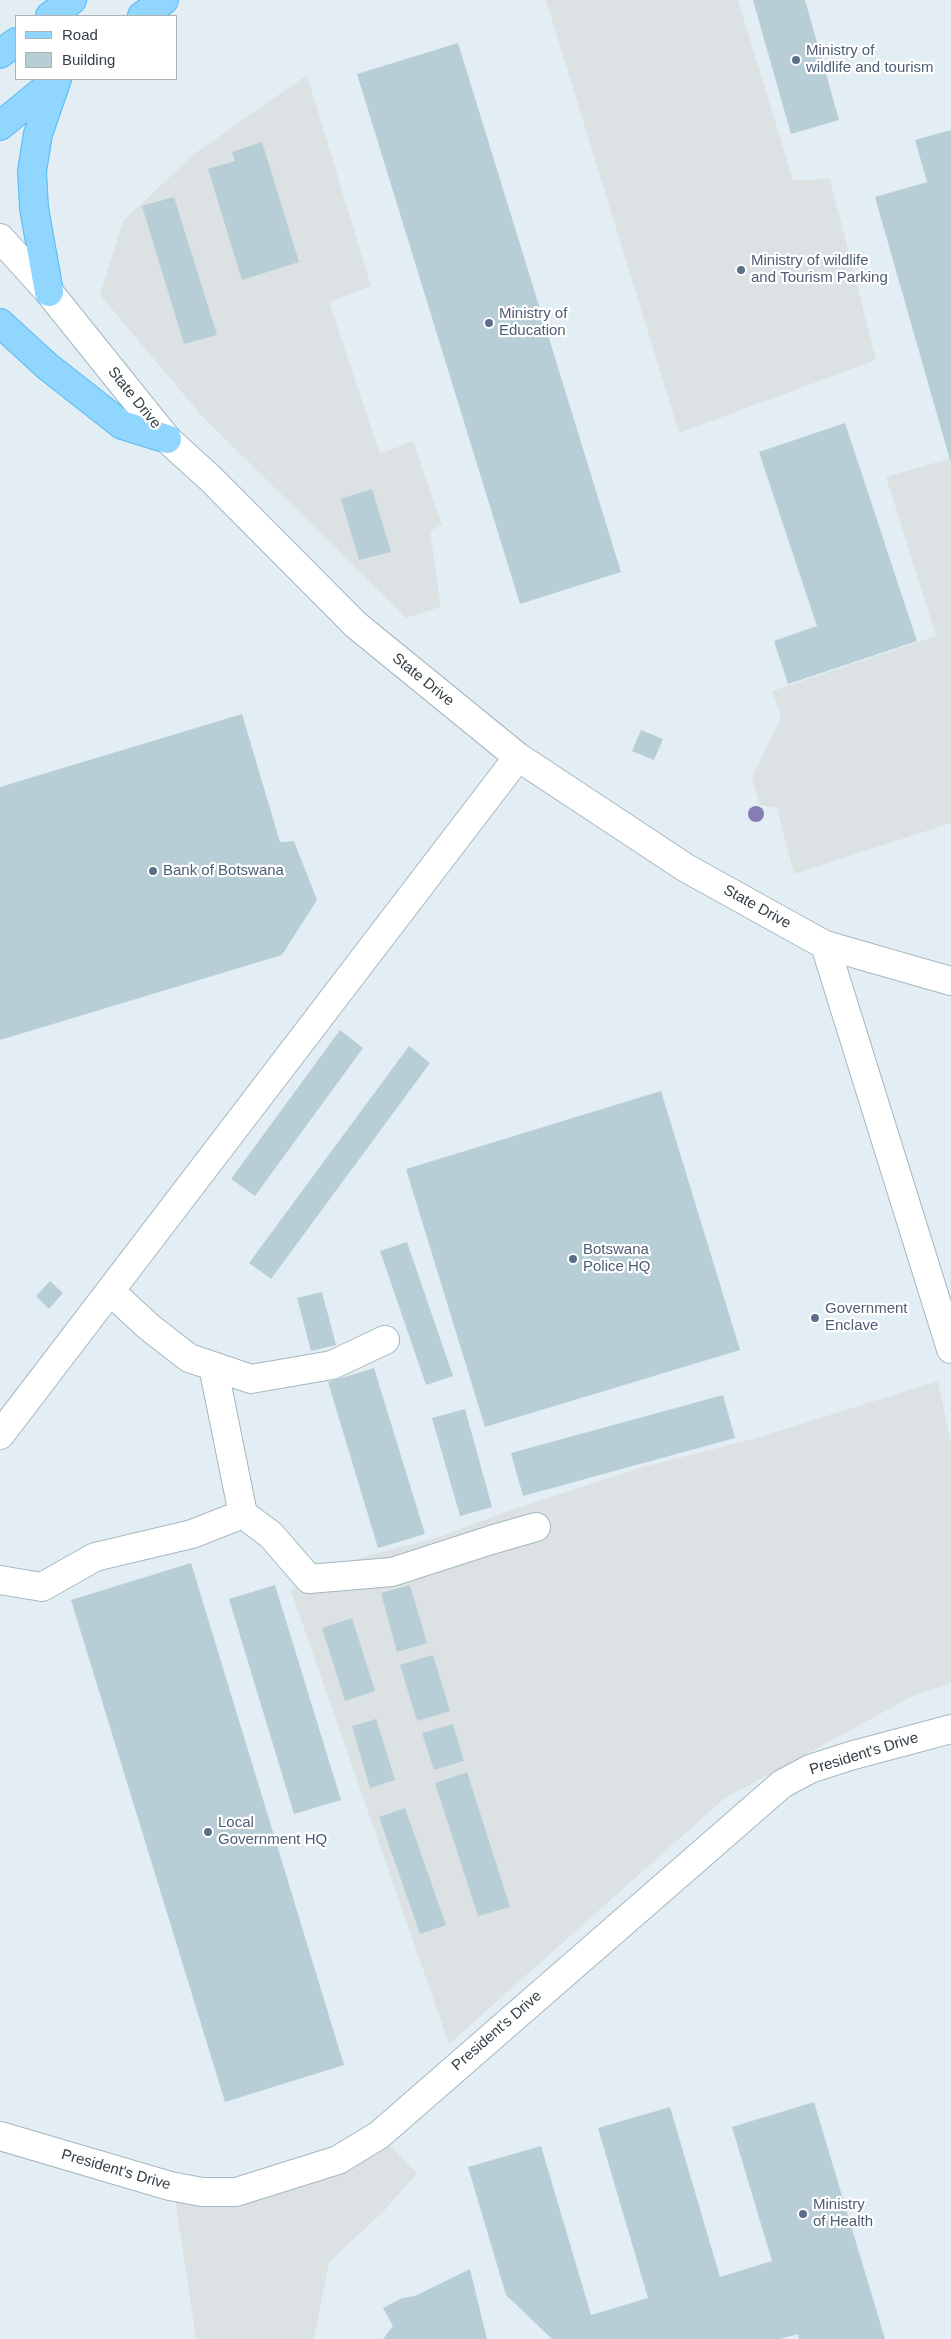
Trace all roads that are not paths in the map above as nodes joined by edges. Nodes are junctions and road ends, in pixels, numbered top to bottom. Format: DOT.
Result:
graph roads {
  1 [pos="72,0"];
  2 [pos="164,0"];
  3 [pos="51,15"];
  4 [pos="143,15"];
  5 [pos="15,43"];
  6 [pos="0,54"];
  7 [pos="56,80"];
  8 [pos="57,80"];
  9 [pos="0,126"];
  10 [pos="0,238"];
  11 [pos="49,292"];
  12 [pos="0,323"];
  13 [pos="167,439"];
  14 [pos="518,757"];
  15 [pos="825,945"];
  16 [pos="951,980"];
  17 [pos="110,1291"];
  18 [pos="385,1340"];
  19 [pos="951,1349"];
  20 [pos="213,1366"];
  21 [pos="0,1435"];
  22 [pos="243,1514"];
  23 [pos="536,1528"];
  24 [pos="0,1580"];
  25 [pos="951,1729"];
  26 [pos="0,2136"];
  1 -- 3 [label="main road"];
  2 -- 4 [label="main road"];
  5 -- 6 [label="main road"];
  7 -- 9 [label="main road"];
  8 -- 11 [label="main road"];
  10 -- 11 [label="street, State Drive"];
  11 -- 13 [label="street, State Drive"];
  12 -- 13 [label="main road"];
  13 -- 14 [label="street, State Drive"];
  14 -- 15 [label="street, State Drive"];
  14 -- 17 [label="street"];
  15 -- 16 [label="street, State Drive"];
  15 -- 19 [label="street"];
  17 -- 20 [label="street"];
  17 -- 21 [label="street"];
  18 -- 20 [label="street"];
  20 -- 22 [label="street"];
  22 -- 23 [label="street"];
  22 -- 24 [label="street"];
  25 -- 26 [label="street, President's Drive"];
}
